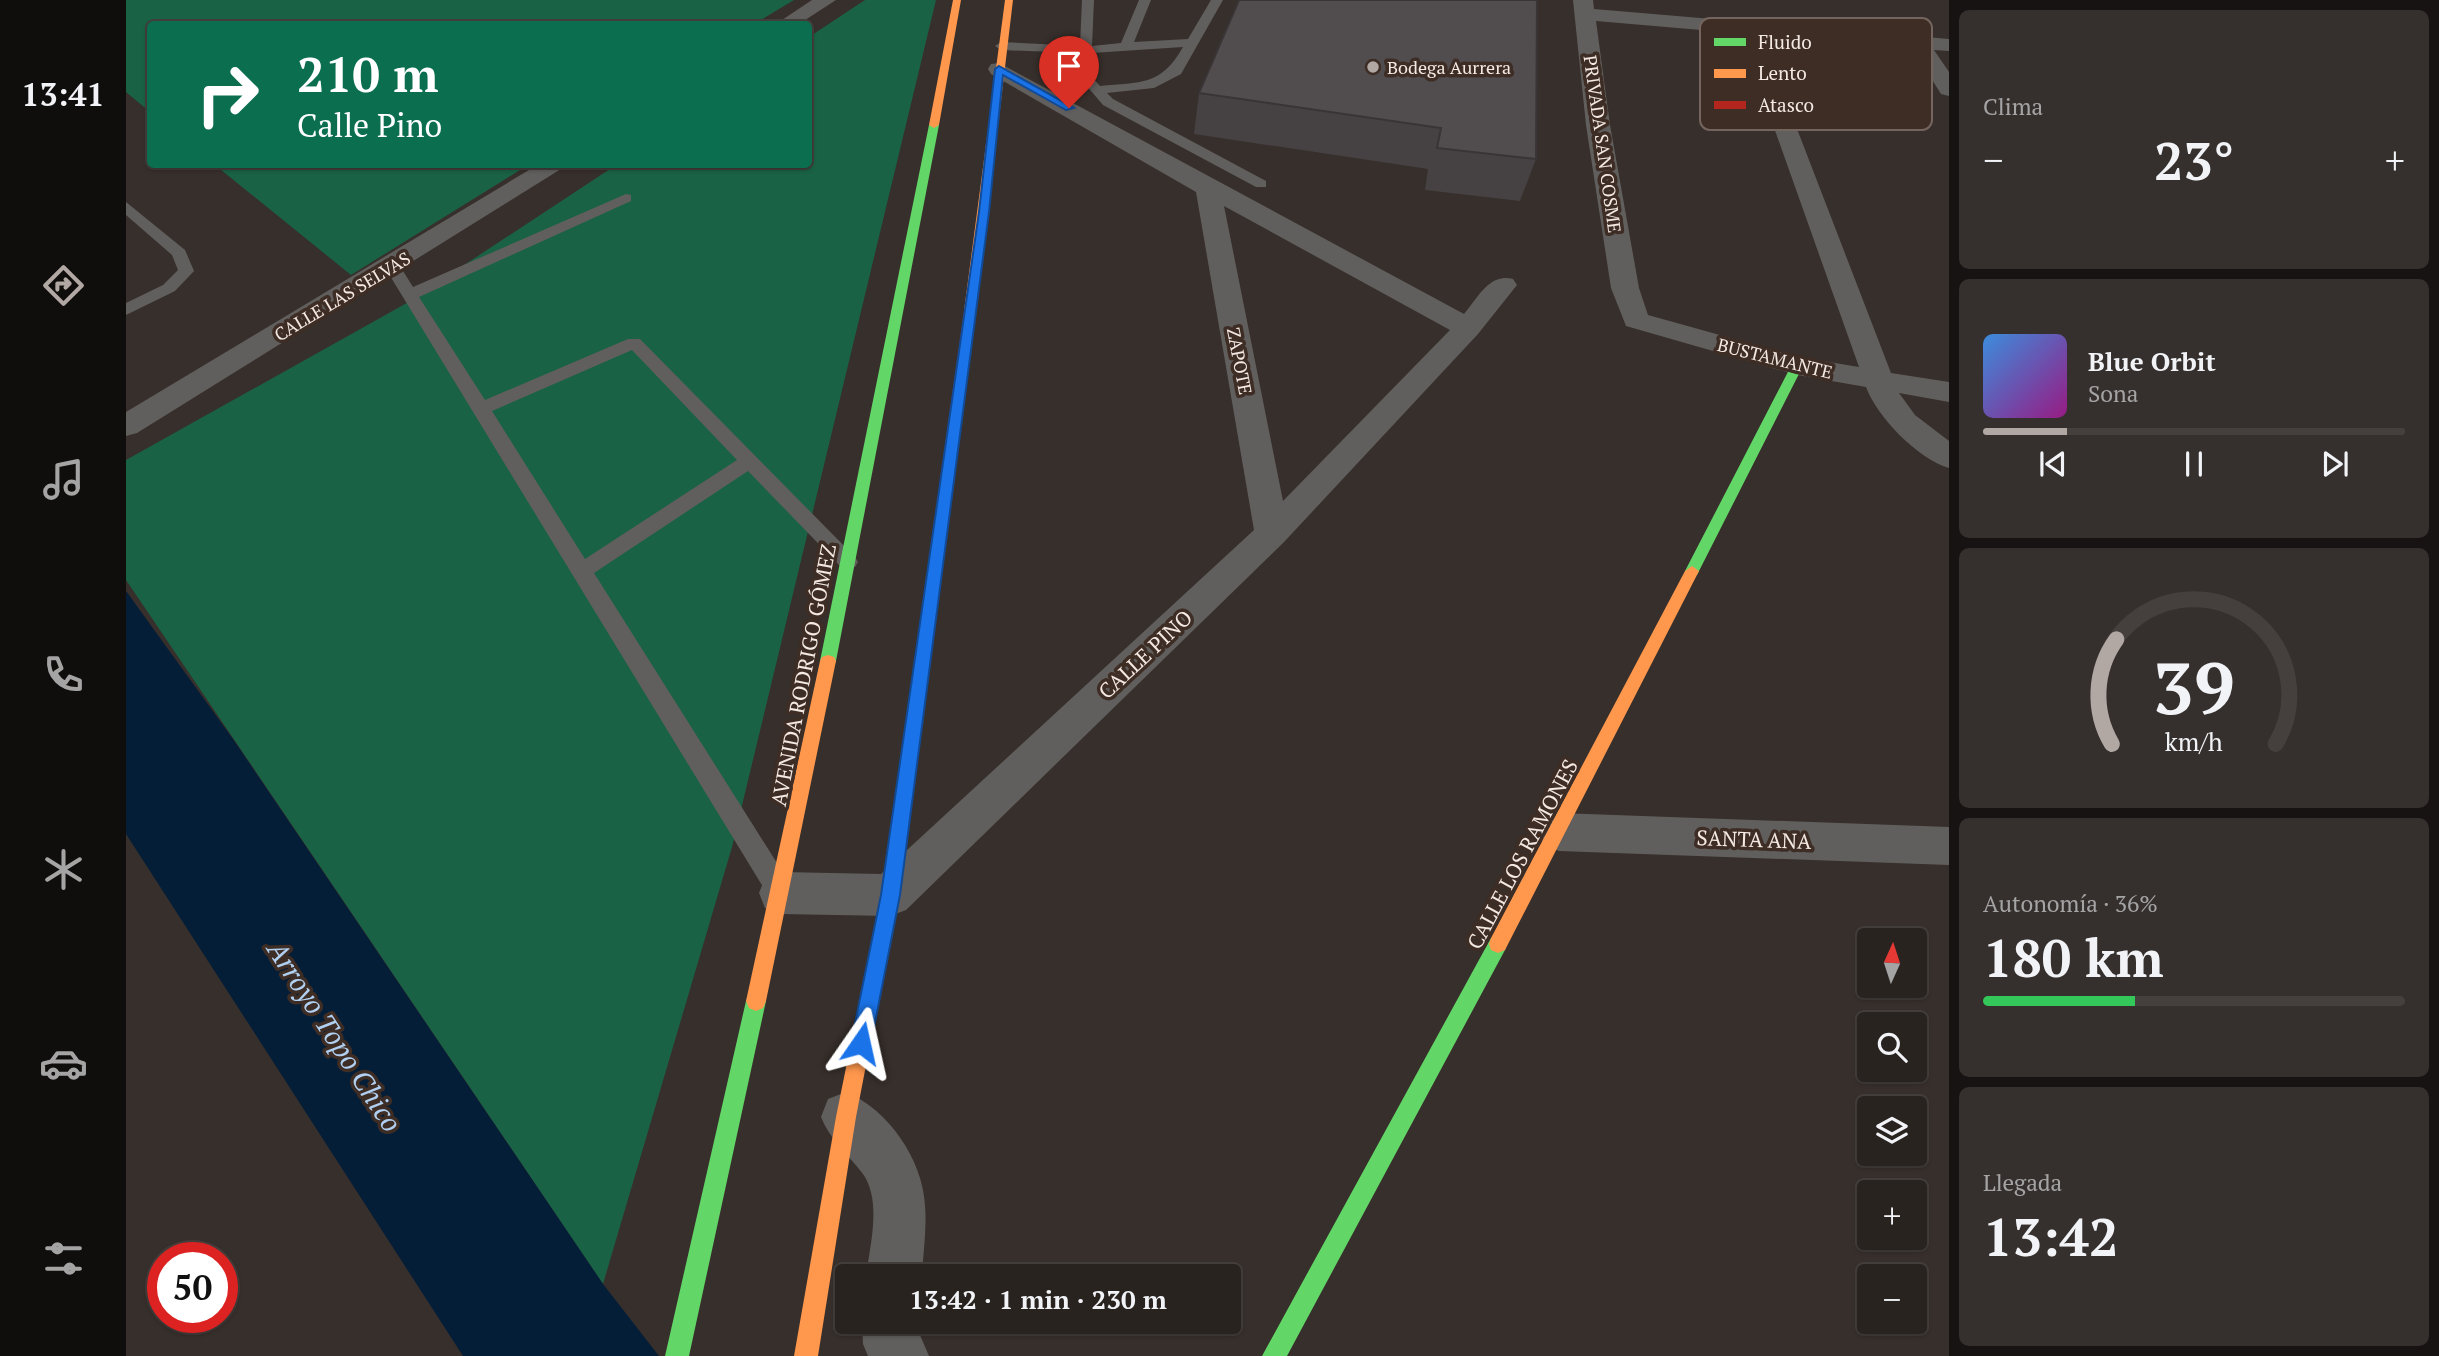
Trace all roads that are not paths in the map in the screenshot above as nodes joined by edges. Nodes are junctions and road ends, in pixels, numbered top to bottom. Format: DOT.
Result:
graph roads {
  1 [pos="826,0"];
  2 [pos="957,0"];
  3 [pos="1009,0"];
  4 [pos="1088,0"];
  5 [pos="1144,0"];
  6 [pos="1217,0"];
  7 [pos="1584,7"];
  8 [pos="1700,19"];
  9 [pos="791,21"];
  10 [pos="1192,43"];
  11 [pos="1126,46"];
  12 [pos="1086,50"];
  13 [pos="1000,57"];
  14 [pos="1932,63"];
  15 [pos="1949,89"];
  16 [pos="1095,90"];
  17 [pos="1787,130"];
  18 [pos="551,168"];
  19 [pos="1261,184"];
  20 [pos="1208,188"];
  21 [pos="626,198"];
  22 [pos="126,207"];
  23 [pos="392,266"];
  24 [pos="1503,285"];
  25 [pos="1625,288"];
  26 [pos="410,295"];
  27 [pos="126,310"];
  28 [pos="1468,328"];
  29 [pos="1797,366"];
  30 [pos="1880,382"];
  31 [pos="1949,391"];
  32 [pos="481,409"];
  33 [pos="126,426"];
  34 [pos="1949,457"];
  35 [pos="749,461"];
  36 [pos="1272,533"];
  37 [pos="848,562"];
  38 [pos="580,572"];
  39 [pos="1559,832"];
  40 [pos="1949,846"];
  41 [pos="781,893"];
  42 [pos="890,895"];
  43 [pos="846,1117"];
  44 [pos="895,1264"];
  45 [pos="891,1334"];
  46 [pos="677,1356"];
  47 [pos="806,1356"];
  48 [pos="900,1356"];
  49 [pos="1273,1356"];
  1 -- 9 [label="street"];
  2 -- 37 [label="main road, AVENIDA RODRIGO GÓMEZ"];
  3 -- 13 [label="main road"];
  4 -- 12 [label="lane"];
  5 -- 11 [label="lane"];
  6 -- 10 [label="lane"];
  7 -- 8 [label="street"];
  7 -- 25 [label="street, PRIVADA SAN COSME"];
  10 -- 11 [label="lane"];
  10 -- 16 [label="lane"];
  11 -- 12 [label="lane"];
  12 -- 13 [label="lane"];
  12 -- 16 [label="lane"];
  13 -- 20 [label="street"];
  13 -- 42 [label="main road"];
  14 -- 15 [label="street"];
  16 -- 19 [label="lane"];
  17 -- 30 [label="street"];
  18 -- 23 [label="street, CALLE LAS SELVAS"];
  20 -- 28 [label="street"];
  20 -- 36 [label="street, ZAPOTE"];
  21 -- 26 [label="lane"];
  22 -- 27 [label="lane"];
  23 -- 26 [label="lane"];
  23 -- 33 [label="street, CALLE LAS SELVAS"];
  24 -- 28 [label="street, CALLE PINO"];
  25 -- 29 [label="street, BUSTAMANTE"];
  26 -- 32 [label="lane"];
  28 -- 36 [label="street, CALLE PINO"];
  29 -- 30 [label="street, BUSTAMANTE"];
  29 -- 39 [label="main road, CALLE LOS RAMONES"];
  30 -- 31 [label="street, BUSTAMANTE"];
  30 -- 34 [label="street"];
  32 -- 35 [label="lane"];
  32 -- 38 [label="lane"];
  35 -- 37 [label="lane"];
  35 -- 38 [label="lane"];
  36 -- 42 [label="street, CALLE PINO"];
  37 -- 41 [label="main road, AVENIDA RODRIGO GÓMEZ"];
  38 -- 41 [label="lane"];
  39 -- 40 [label="street, SANTA ANA"];
  39 -- 49 [label="main road, CALLE LOS RAMONES"];
  41 -- 42 [label="street"];
  41 -- 46 [label="main road, AVENIDA RODRIGO GÓMEZ"];
  42 -- 43 [label="main road"];
  43 -- 44 [label="street"];
  43 -- 47 [label="main road"];
  45 -- 48 [label="street"];
}
